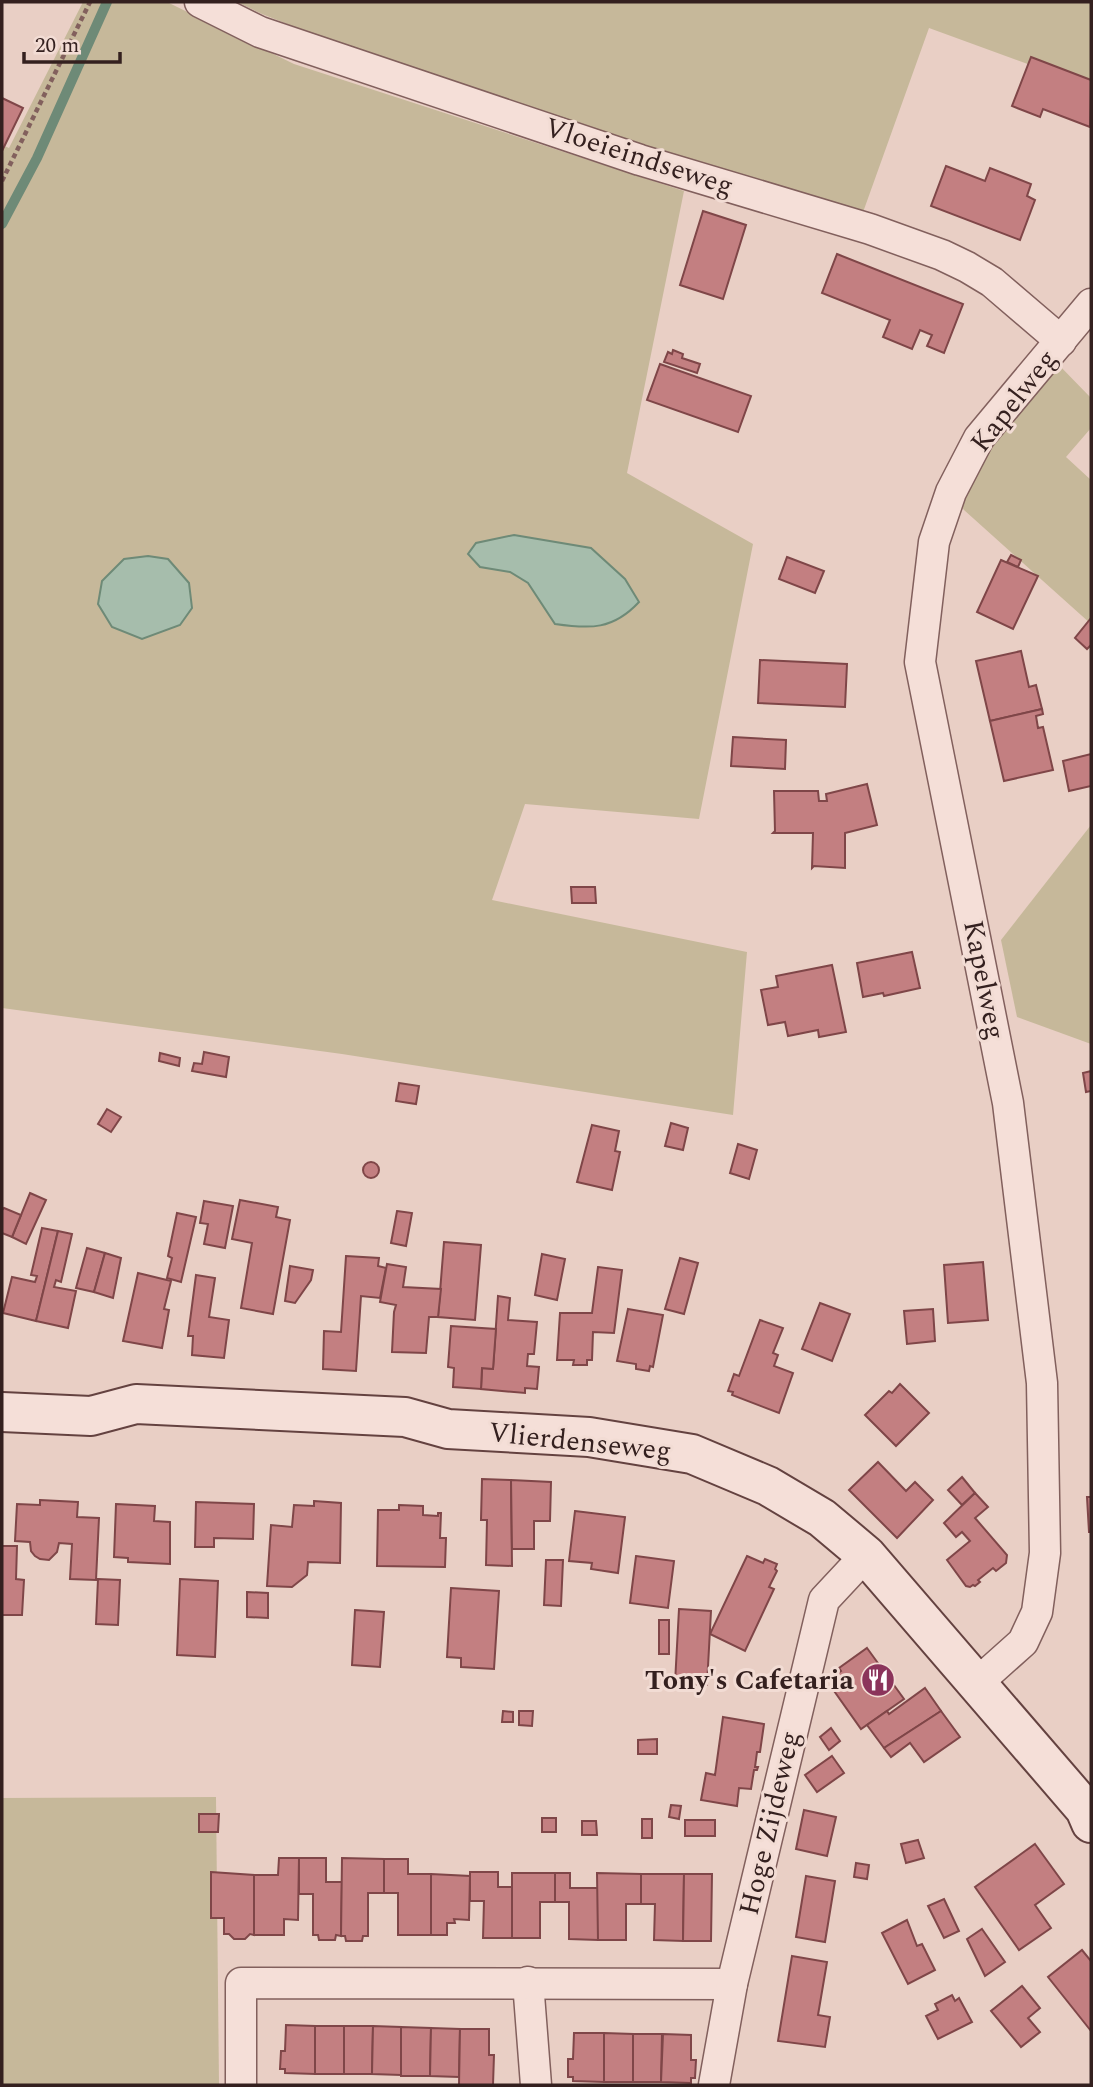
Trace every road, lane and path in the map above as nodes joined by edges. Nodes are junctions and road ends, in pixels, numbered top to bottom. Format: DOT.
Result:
graph roads {
  1 [pos="90,2"];
  2 [pos="200,2"];
  3 [pos="2,181"];
  4 [pos="1091,304"];
  5 [pos="1061,341"];
  6 [pos="2,1412"];
  7 [pos="866,1555"];
  8 [pos="976,1684"];
  9 [pos="1091,1824"];
  10 [pos="528,1982"];
  11 [pos="732,1984"];
  12 [pos="241,2085"];
  13 [pos="536,2085"];
  14 [pos="714,2085"];
  1 -- 3 [label="path"];
  2 -- 5 [label="street, Vloeieindseweg"];
  4 -- 5 [label="street, Kapelweg"];
  5 -- 8 [label="street, Kapelweg"];
  6 -- 7 [label="street, Vlierdenseweg"];
  7 -- 8 [label="street, Vlierdenseweg"];
  7 -- 11 [label="street, Hoge Zijdeweg"];
  8 -- 9 [label="street, Vlierdenseweg"];
  10 -- 11 [label="street"];
  10 -- 12 [label="street"];
  10 -- 13 [label="street"];
  11 -- 14 [label="street, Hoge Zijdeweg"];
}
